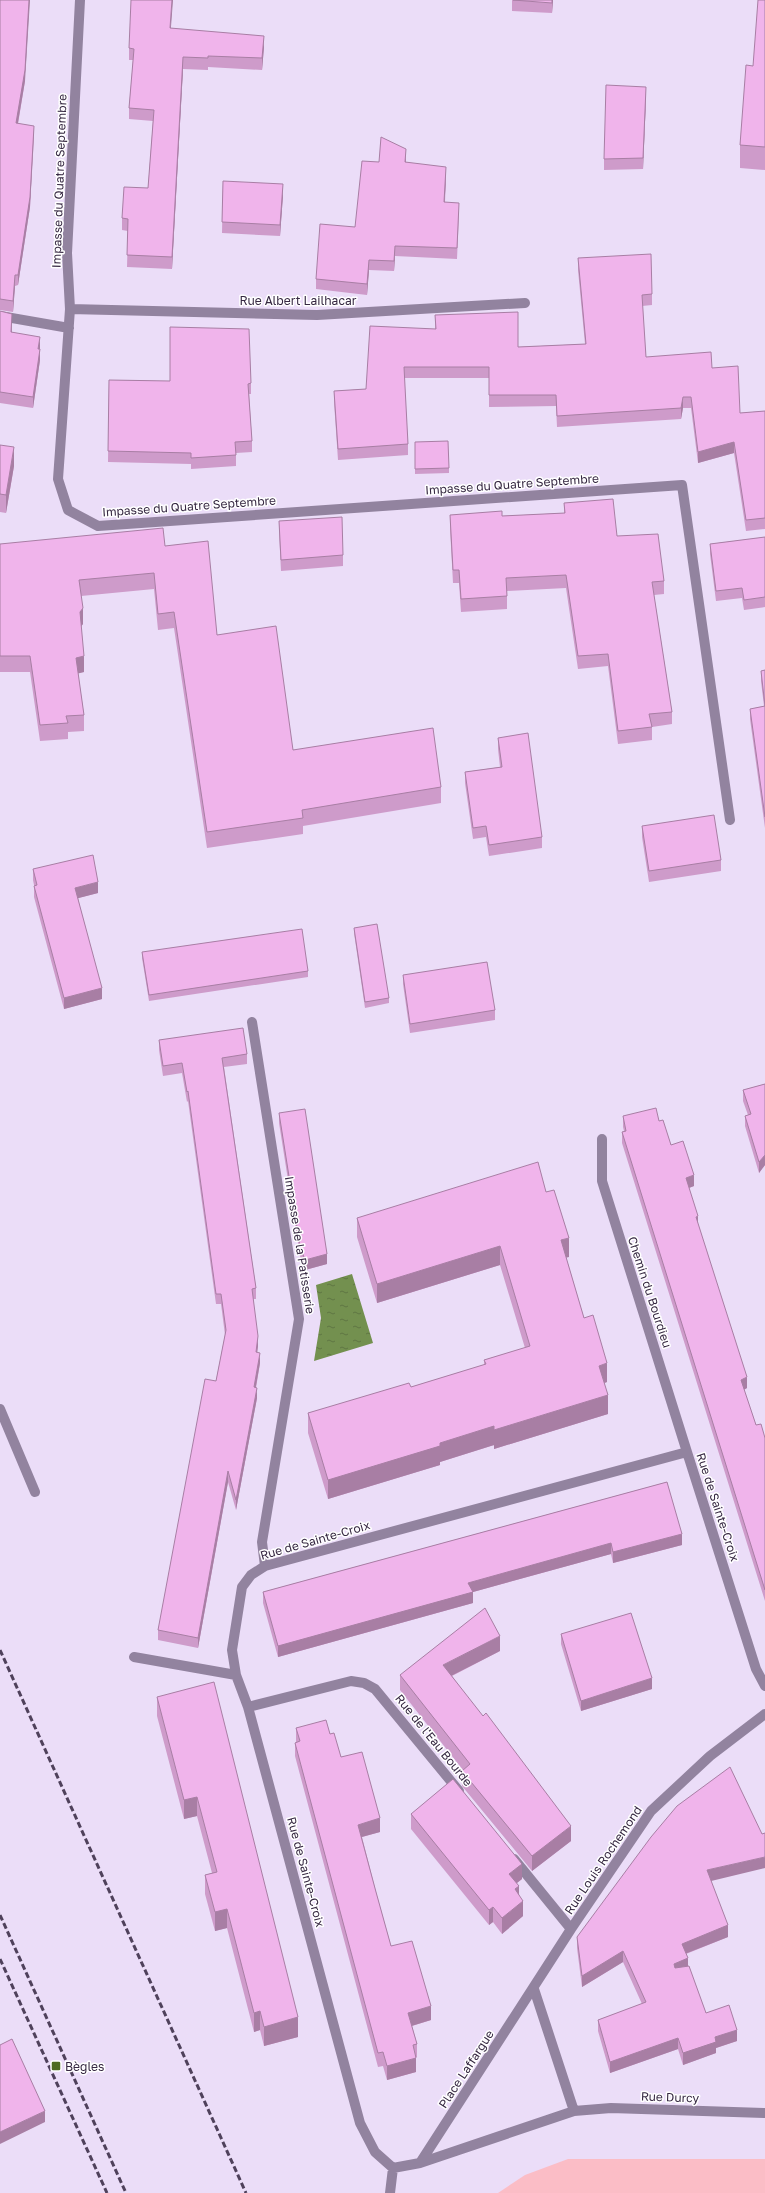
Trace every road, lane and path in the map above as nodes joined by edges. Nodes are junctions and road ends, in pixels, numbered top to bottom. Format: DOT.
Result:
graph roads {
  1 [pos="80,0"];
  2 [pos="525,303"];
  3 [pos="70,309"];
  4 [pos="0,316"];
  5 [pos="69,328"];
  6 [pos="730,820"];
  7 [pos="252,1022"];
  8 [pos="602,1138"];
  9 [pos="0,1409"];
  10 [pos="687,1452"];
  11 [pos="36,1492"];
  12 [pos="265,1566"];
  13 [pos="134,1657"];
  14 [pos="236,1675"];
  15 [pos="765,1686"];
  16 [pos="248,1707"];
  17 [pos="765,1714"];
  18 [pos="466,1800"];
  19 [pos="506,1849"];
  20 [pos="571,1929"];
  21 [pos="534,1989"];
  22 [pos="574,2111"];
  23 [pos="765,2113"];
  24 [pos="420,2164"];
  25 [pos="393,2168"];
  26 [pos="390,2193"];
  1 -- 3 [label="street, Impasse du Quatre Septembre"];
  2 -- 3 [label="street, Rue Albert Lailhacar"];
  3 -- 5 [label="street, Impasse du Quatre Septembre"];
  4 -- 5 [label="street"];
  5 -- 6 [label="street, Impasse du Quatre Septembre"];
  7 -- 12 [label="street, Impasse de la Patisserie"];
  8 -- 10 [label="street, Chemin du Bourdieu"];
  9 -- 11 [label="street"];
  10 -- 12 [label="street, Rue de Sainte-Croix"];
  10 -- 15 [label="street, Rue de Sainte-Croix"];
  12 -- 14 [label="street, Rue de Sainte-Croix"];
  13 -- 14 [label="street"];
  14 -- 16 [label="street, Rue de Sainte-Croix"];
  16 -- 18 [label="street, Rue de l'Eau Bourde"];
  16 -- 25 [label="street, Rue de Sainte-Croix"];
  17 -- 20 [label="street, Rue Louis Rochemond"];
  19 -- 20 [label="street"];
  20 -- 21 [label="street, Rue Louis Rochemond"];
  21 -- 22 [label="street"];
  21 -- 24 [label="street, Place Laffargue"];
  22 -- 23 [label="street, Rue Durcy"];
  22 -- 24 [label="street, Rue Durcy"];
  24 -- 25 [label="street"];
  25 -- 26 [label="street"];
}
